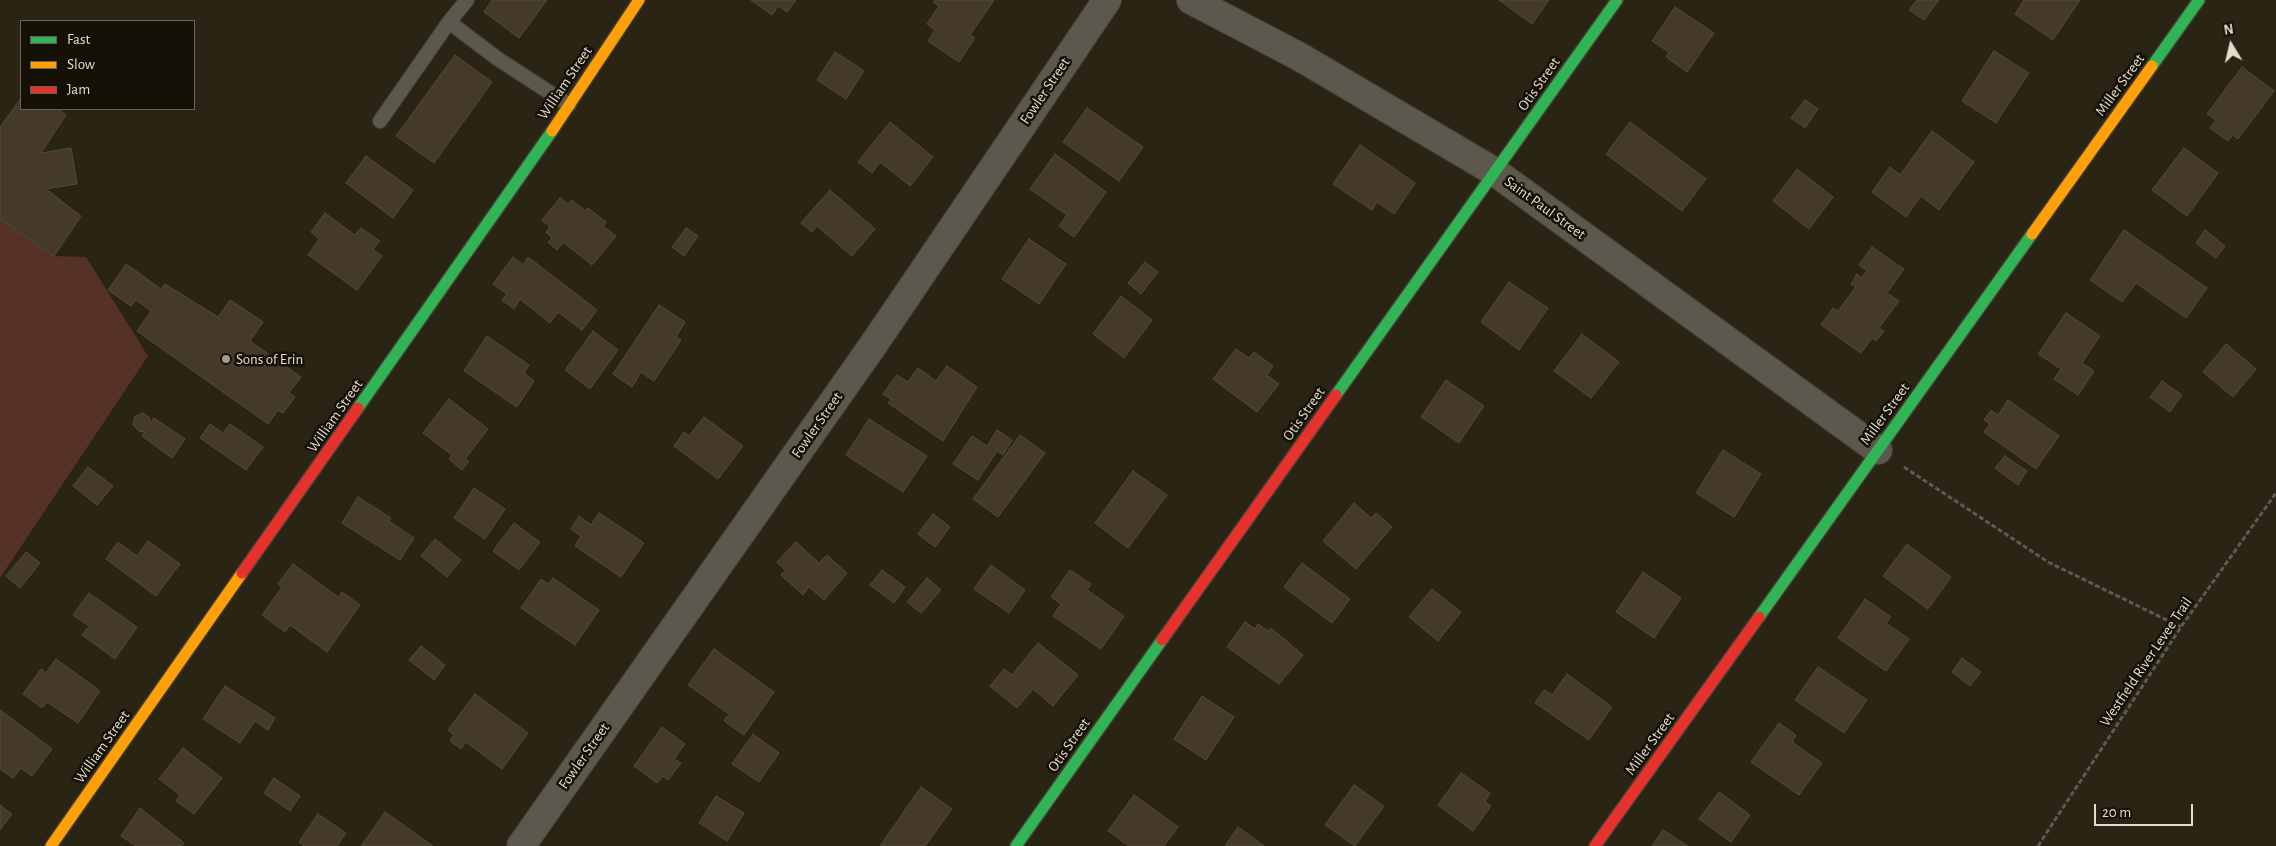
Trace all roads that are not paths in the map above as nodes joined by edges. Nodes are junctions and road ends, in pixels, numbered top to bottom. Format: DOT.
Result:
graph roads {
  1 [pos="467,0"];
  2 [pos="639,0"];
  3 [pos="1107,0"];
  4 [pos="1191,0"];
  5 [pos="1617,0"];
  6 [pos="2199,0"];
  7 [pos="449,22"];
  8 [pos="569,105"];
  9 [pos="380,121"];
  10 [pos="1495,172"];
  11 [pos="1878,450"];
  12 [pos="51,846"];
  13 [pos="521,846"];
  14 [pos="1016,846"];
  15 [pos="1595,846"];
  1 -- 7 [label="lane"];
  2 -- 8 [label="street, William Street"];
  3 -- 13 [label="street, Fowler Street"];
  4 -- 10 [label="street, Saint Paul Street"];
  5 -- 10 [label="street, Otis Street"];
  6 -- 11 [label="street, Miller Street"];
  7 -- 8 [label="lane"];
  7 -- 9 [label="lane"];
  8 -- 12 [label="street, William Street"];
  10 -- 11 [label="street, Saint Paul Street"];
  10 -- 14 [label="street, Otis Street"];
  11 -- 15 [label="street, Miller Street"];
}
